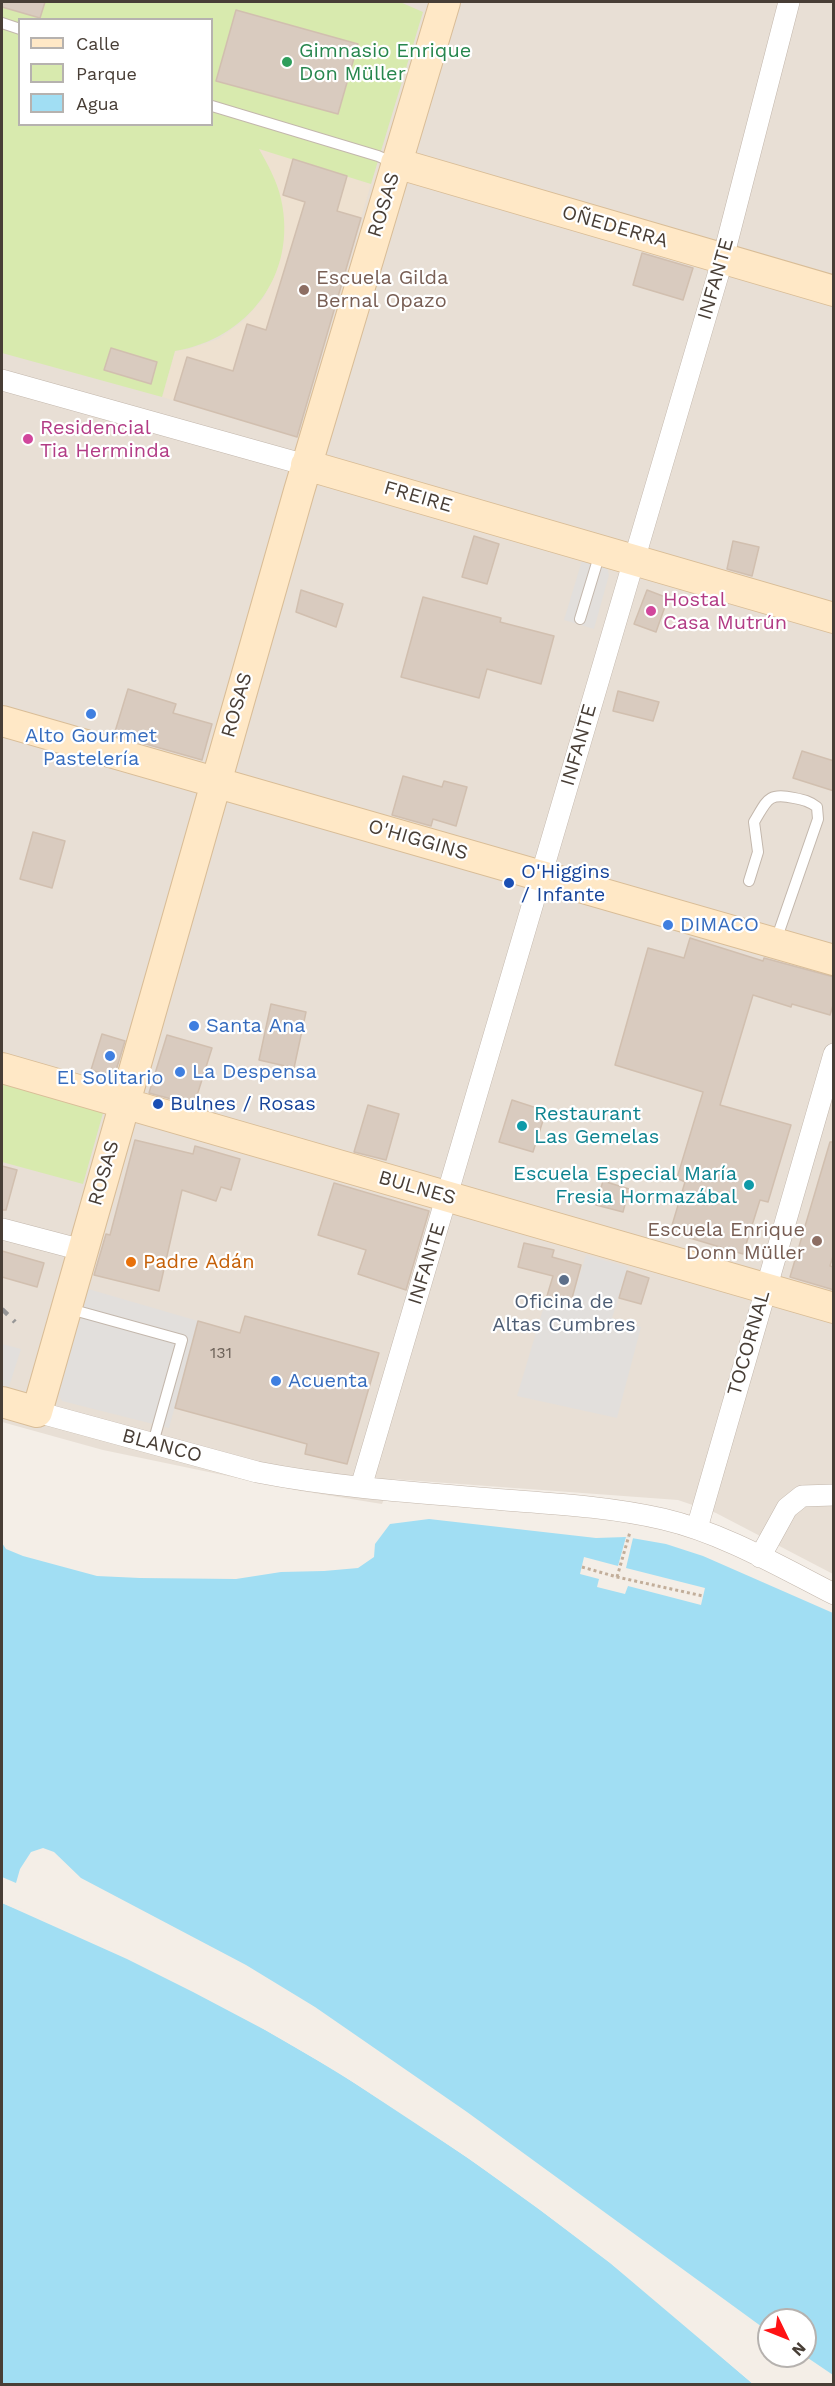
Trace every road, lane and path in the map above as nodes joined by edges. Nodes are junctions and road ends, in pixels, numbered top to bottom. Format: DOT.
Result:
graph roads {
  1 [pos="445,2"];
  2 [pos="789,2"];
  3 [pos="2,23"];
  4 [pos="18,28"];
  5 [pos="213,106"];
  6 [pos="396,164"];
  7 [pos="723,258"];
  8 [pos="834,291"];
  9 [pos="2,380"];
  10 [pos="306,465"];
  11 [pos="601,550"];
  12 [pos="634,560"];
  13 [pos="834,618"];
  14 [pos="580,619"];
  15 [pos="2,721"];
  16 [pos="215,781"];
  17 [pos="541,875"];
  18 [pos="749,882"];
  19 [pos="775,943"];
  20 [pos="834,960"];
  21 [pos="834,1054"];
  22 [pos="2,1068"];
  23 [pos="123,1104"];
  24 [pos="447,1197"];
  25 [pos="2,1229"];
  26 [pos="82,1250"];
  27 [pos="765,1288"];
  28 [pos="66,1308"];
  29 [pos="834,1308"];
  30 [pos="2,1402"];
  31 [pos="37,1412"];
  32 [pos="153,1443"];
  33 [pos="361,1487"];
  34 [pos="834,1495"];
  35 [pos="802,1496"];
  36 [pos="834,1512"];
  37 [pos="630,1513"];
  38 [pos="697,1528"];
  39 [pos="760,1557"];
  40 [pos="582,1567"];
  41 [pos="617,1577"];
  42 [pos="834,1594"];
  43 [pos="703,1596"];
  1 -- 6 [label="main road, ROSAS"];
  2 -- 7 [label="street, INFANTE"];
  3 -- 4 [label="lane"];
  5 -- 6 [label="lane"];
  6 -- 7 [label="main road, OÑEDERRA"];
  6 -- 10 [label="main road, ROSAS"];
  7 -- 8 [label="main road, OÑEDERRA"];
  7 -- 12 [label="street, INFANTE"];
  9 -- 10 [label="street, FREIRE"];
  10 -- 11 [label="main road, FREIRE"];
  10 -- 16 [label="main road, ROSAS"];
  11 -- 12 [label="main road, FREIRE"];
  11 -- 14 [label="lane"];
  12 -- 13 [label="main road, FREIRE"];
  12 -- 17 [label="street, INFANTE"];
  15 -- 16 [label="main road, O'HIGGINS"];
  16 -- 17 [label="main road, O'HIGGINS"];
  16 -- 23 [label="main road, ROSAS"];
  17 -- 19 [label="main road, O'HIGGINS"];
  17 -- 24 [label="street, INFANTE"];
  18 -- 19 [label="lane"];
  19 -- 20 [label="main road, O'HIGGINS"];
  21 -- 27 [label="street, TOCORNAL"];
  22 -- 23 [label="main road, BULNES"];
  23 -- 24 [label="main road, BULNES"];
  23 -- 26 [label="main road, ROSAS"];
  24 -- 27 [label="main road, BULNES"];
  24 -- 33 [label="street, INFANTE"];
  25 -- 26 [label="street"];
  26 -- 28 [label="main road, ROSAS"];
  27 -- 29 [label="main road, BULNES"];
  27 -- 38 [label="street, TOCORNAL"];
  28 -- 31 [label="main road, ROSAS"];
  28 -- 32 [label="lane"];
  30 -- 31 [label="main road"];
  31 -- 32 [label="street, BLANCO"];
  32 -- 33 [label="street, BLANCO"];
  33 -- 37 [label="street, BLANCO"];
  34 -- 35 [label="street"];
  35 -- 36 [label="street"];
  35 -- 39 [label="street"];
  37 -- 38 [label="street, BLANCO"];
  37 -- 41 [label="path"];
  38 -- 39 [label="street, BLANCO"];
  39 -- 42 [label="street, BLANCO"];
  40 -- 41 [label="path"];
  41 -- 43 [label="path"];
}
